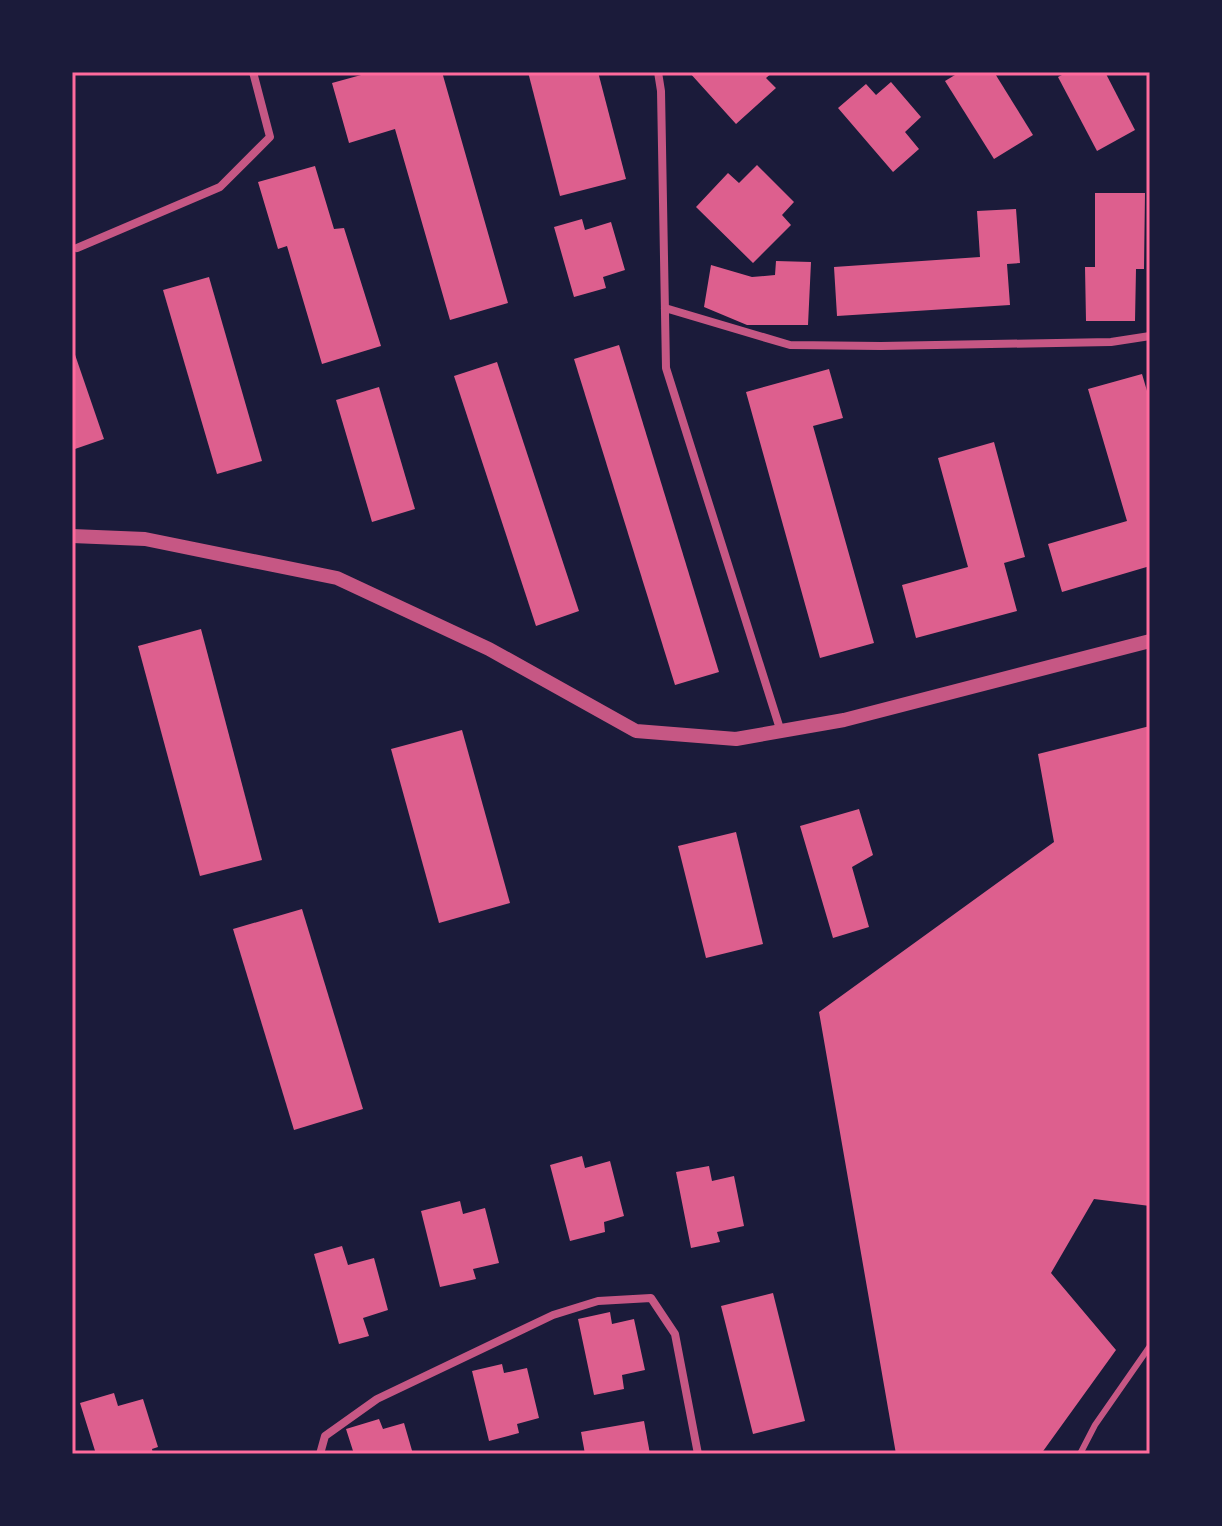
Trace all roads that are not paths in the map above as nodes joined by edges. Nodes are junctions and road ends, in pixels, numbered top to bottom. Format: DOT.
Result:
graph roads {
  1 [pos="253,72"];
  2 [pos="658,72"];
  3 [pos="77,248"];
  4 [pos="665,308"];
  5 [pos="1150,336"];
  6 [pos="72,536"];
  7 [pos="1150,641"];
  8 [pos="781,732"];
  9 [pos="1150,1346"];
  10 [pos="320,1454"];
  11 [pos="698,1454"];
  12 [pos="1080,1454"];
  1 -- 3 [label="street"];
  2 -- 4 [label="street"];
  4 -- 5 [label="street"];
  4 -- 8 [label="street"];
  6 -- 8 [label="street"];
  7 -- 8 [label="street"];
  9 -- 12 [label="lane"];
  10 -- 11 [label="street"];
}
